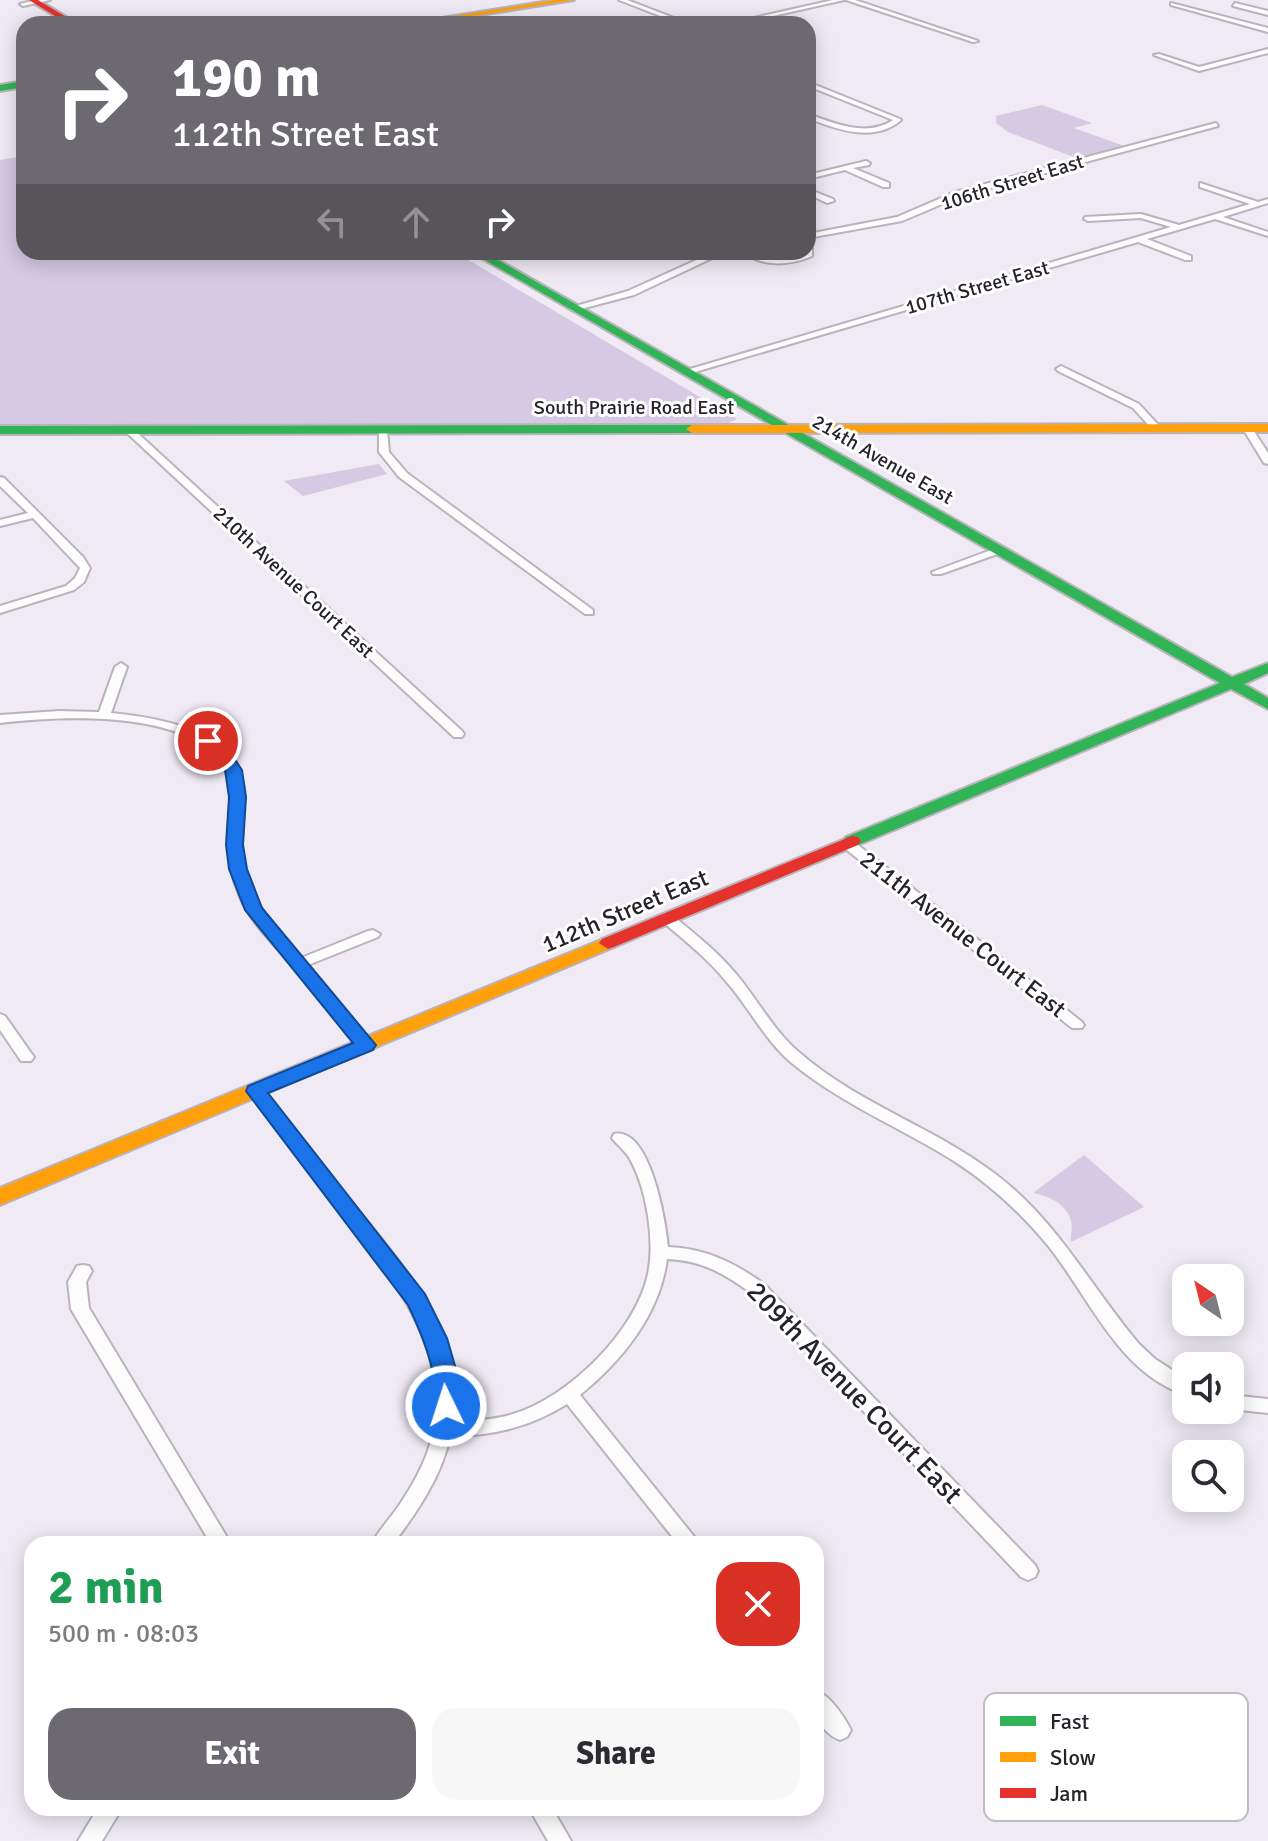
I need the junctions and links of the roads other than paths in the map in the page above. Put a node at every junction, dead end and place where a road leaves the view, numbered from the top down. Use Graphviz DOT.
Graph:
graph roads {
  1 [pos="570,0"];
  2 [pos="589,0"];
  3 [pos="622,0"];
  4 [pos="841,0"];
  5 [pos="849,0"];
  6 [pos="35,1"];
  7 [pos="1173,4"];
  8 [pos="1235,5"];
  9 [pos="1268,13"];
  10 [pos="60,16"];
  11 [pos="462,16"];
  12 [pos="480,16"];
  13 [pos="665,16"];
  14 [pos="767,16"];
  15 [pos="1268,30"];
  16 [pos="975,41"];
  17 [pos="1268,51"];
  18 [pos="1157,55"];
  19 [pos="1247,57"];
  20 [pos="1268,64"];
  21 [pos="816,87"];
  22 [pos="816,119"];
  23 [pos="1216,125"];
  24 [pos="866,163"];
  25 [pos="845,168"];
  26 [pos="816,175"];
  27 [pos="886,185"];
  28 [pos="1203,185"];
  29 [pos="816,195"];
  30 [pos="830,201"];
  31 [pos="1268,201"];
  32 [pos="1257,204"];
  33 [pos="1216,217"];
  34 [pos="1088,219"];
  35 [pos="1180,227"];
  36 [pos="1265,234"];
  37 [pos="816,235"];
  38 [pos="1139,239"];
  39 [pos="1188,258"];
  40 [pos="489,260"];
  41 [pos="703,260"];
  42 [pos="764,260"];
  43 [pos="789,260"];
  44 [pos="573,308"];
  45 [pos="1061,369"];
  46 [pos="685,372"];
  47 [pos="753,411"];
  48 [pos="1247,427"];
  49 [pos="1156,428"];
  50 [pos="1268,428"];
  51 [pos="736,429"];
  52 [pos="786,429"];
  53 [pos="826,429"];
  54 [pos="129,430"];
  55 [pos="382,430"];
  56 [pos="2,432"];
  57 [pos="815,445"];
  58 [pos="1268,461"];
  59 [pos="0,480"];
  60 [pos="34,515"];
  61 [pos="0,523"];
  62 [pos="999,550"];
  63 [pos="937,572"];
  64 [pos="0,610"];
  65 [pos="589,612"];
  66 [pos="121,667"];
  67 [pos="1268,668"];
  68 [pos="1233,683"];
  69 [pos="1268,704"];
  70 [pos="103,717"];
  71 [pos="0,719"];
  72 [pos="458,734"];
  73 [pos="848,844"];
  74 [pos="668,919"];
  75 [pos="373,934"];
  76 [pos="298,964"];
  77 [pos="0,1019"];
  78 [pos="1077,1025"];
  79 [pos="366,1045"];
  80 [pos="26,1057"];
  81 [pos="256,1091"];
  82 [pos="620,1138"];
  83 [pos="0,1197"];
  84 [pos="660,1253"];
  85 [pos="83,1271"];
  86 [pos="1172,1380"];
  87 [pos="570,1395"];
  88 [pos="1244,1403"];
  89 [pos="1268,1406"];
  90 [pos="444,1428"];
  91 [pos="216,1536"];
  92 [pos="388,1536"];
  93 [pos="684,1536"];
  94 [pos="1028,1571"];
  95 [pos="824,1710"];
  96 [pos="840,1730"];
  97 [pos="106,1816"];
  98 [pos="545,1816"];
  99 [pos="89,1841"];
  100 [pos="560,1841"];
  1 -- 11 [label="street"];
  2 -- 12 [label="street"];
  3 -- 13 [label="street"];
  4 -- 14 [label="street"];
  5 -- 16 [label="street"];
  6 -- 10 [label="street"];
  7 -- 15 [label="street"];
  8 -- 9 [label="street"];
  17 -- 19 [label="street"];
  18 -- 19 [label="street"];
  19 -- 20 [label="street"];
  21 -- 22 [label="street"];
  23 -- 37 [label="street, 106th Street East"];
  24 -- 25 [label="street"];
  25 -- 26 [label="street"];
  25 -- 27 [label="street"];
  28 -- 32 [label="street"];
  29 -- 30 [label="street"];
  31 -- 32 [label="street, 107th Street East"];
  32 -- 33 [label="street, 107th Street East"];
  33 -- 35 [label="street, 107th Street East"];
  33 -- 36 [label="street"];
  34 -- 35 [label="street"];
  35 -- 38 [label="street, 107th Street East"];
  38 -- 39 [label="street"];
  38 -- 46 [label="street, 107th Street East"];
  40 -- 44 [label="street, 214th Avenue East"];
  41 -- 44 [label="street"];
  42 -- 43 [label="street"];
  44 -- 46 [label="street, 214th Avenue East"];
  45 -- 49 [label="street"];
  46 -- 47 [label="street, 214th Avenue East"];
  47 -- 51 [label="street"];
  47 -- 52 [label="street, 214th Avenue East"];
  48 -- 49 [label="street, South Prairie Road East"];
  48 -- 50 [label="street, South Prairie Road East"];
  48 -- 58 [label="street"];
  49 -- 53 [label="street, South Prairie Road East"];
  51 -- 52 [label="street, South Prairie Road East"];
  51 -- 55 [label="street, South Prairie Road East"];
  52 -- 53 [label="street, South Prairie Road East"];
  52 -- 57 [label="street, 214th Avenue East"];
  53 -- 57 [label="street"];
  54 -- 55 [label="street, South Prairie Road East"];
  54 -- 56 [label="street, South Prairie Road East"];
  54 -- 72 [label="street, 210th Avenue Court East"];
  55 -- 65 [label="street"];
  57 -- 62 [label="street, 214th Avenue East"];
  59 -- 60 [label="street"];
  60 -- 61 [label="street"];
  60 -- 64 [label="street"];
  62 -- 63 [label="street"];
  62 -- 68 [label="street, 214th Avenue East"];
  66 -- 70 [label="street"];
  67 -- 68 [label="street, 112th Street East"];
  68 -- 69 [label="street, 214th Avenue East"];
  68 -- 73 [label="street, 112th Street East"];
  70 -- 71 [label="street"];
  70 -- 76 [label="street"];
  73 -- 74 [label="street, 112th Street East"];
  73 -- 78 [label="street, 211th Avenue Court East"];
  74 -- 79 [label="street, 112th Street East"];
  74 -- 86 [label="street"];
  75 -- 76 [label="street"];
  76 -- 79 [label="street"];
  77 -- 80 [label="street"];
  79 -- 81 [label="street, 112th Street East"];
  81 -- 83 [label="street, 112th Street East"];
  81 -- 90 [label="street"];
  82 -- 84 [label="street"];
  84 -- 87 [label="street"];
  84 -- 94 [label="street, 209th Avenue Court East"];
  85 -- 91 [label="street"];
  87 -- 90 [label="street"];
  87 -- 93 [label="street"];
  88 -- 89 [label="street"];
  90 -- 92 [label="street"];
  95 -- 96 [label="street"];
  97 -- 99 [label="street"];
  98 -- 100 [label="street"];
}
